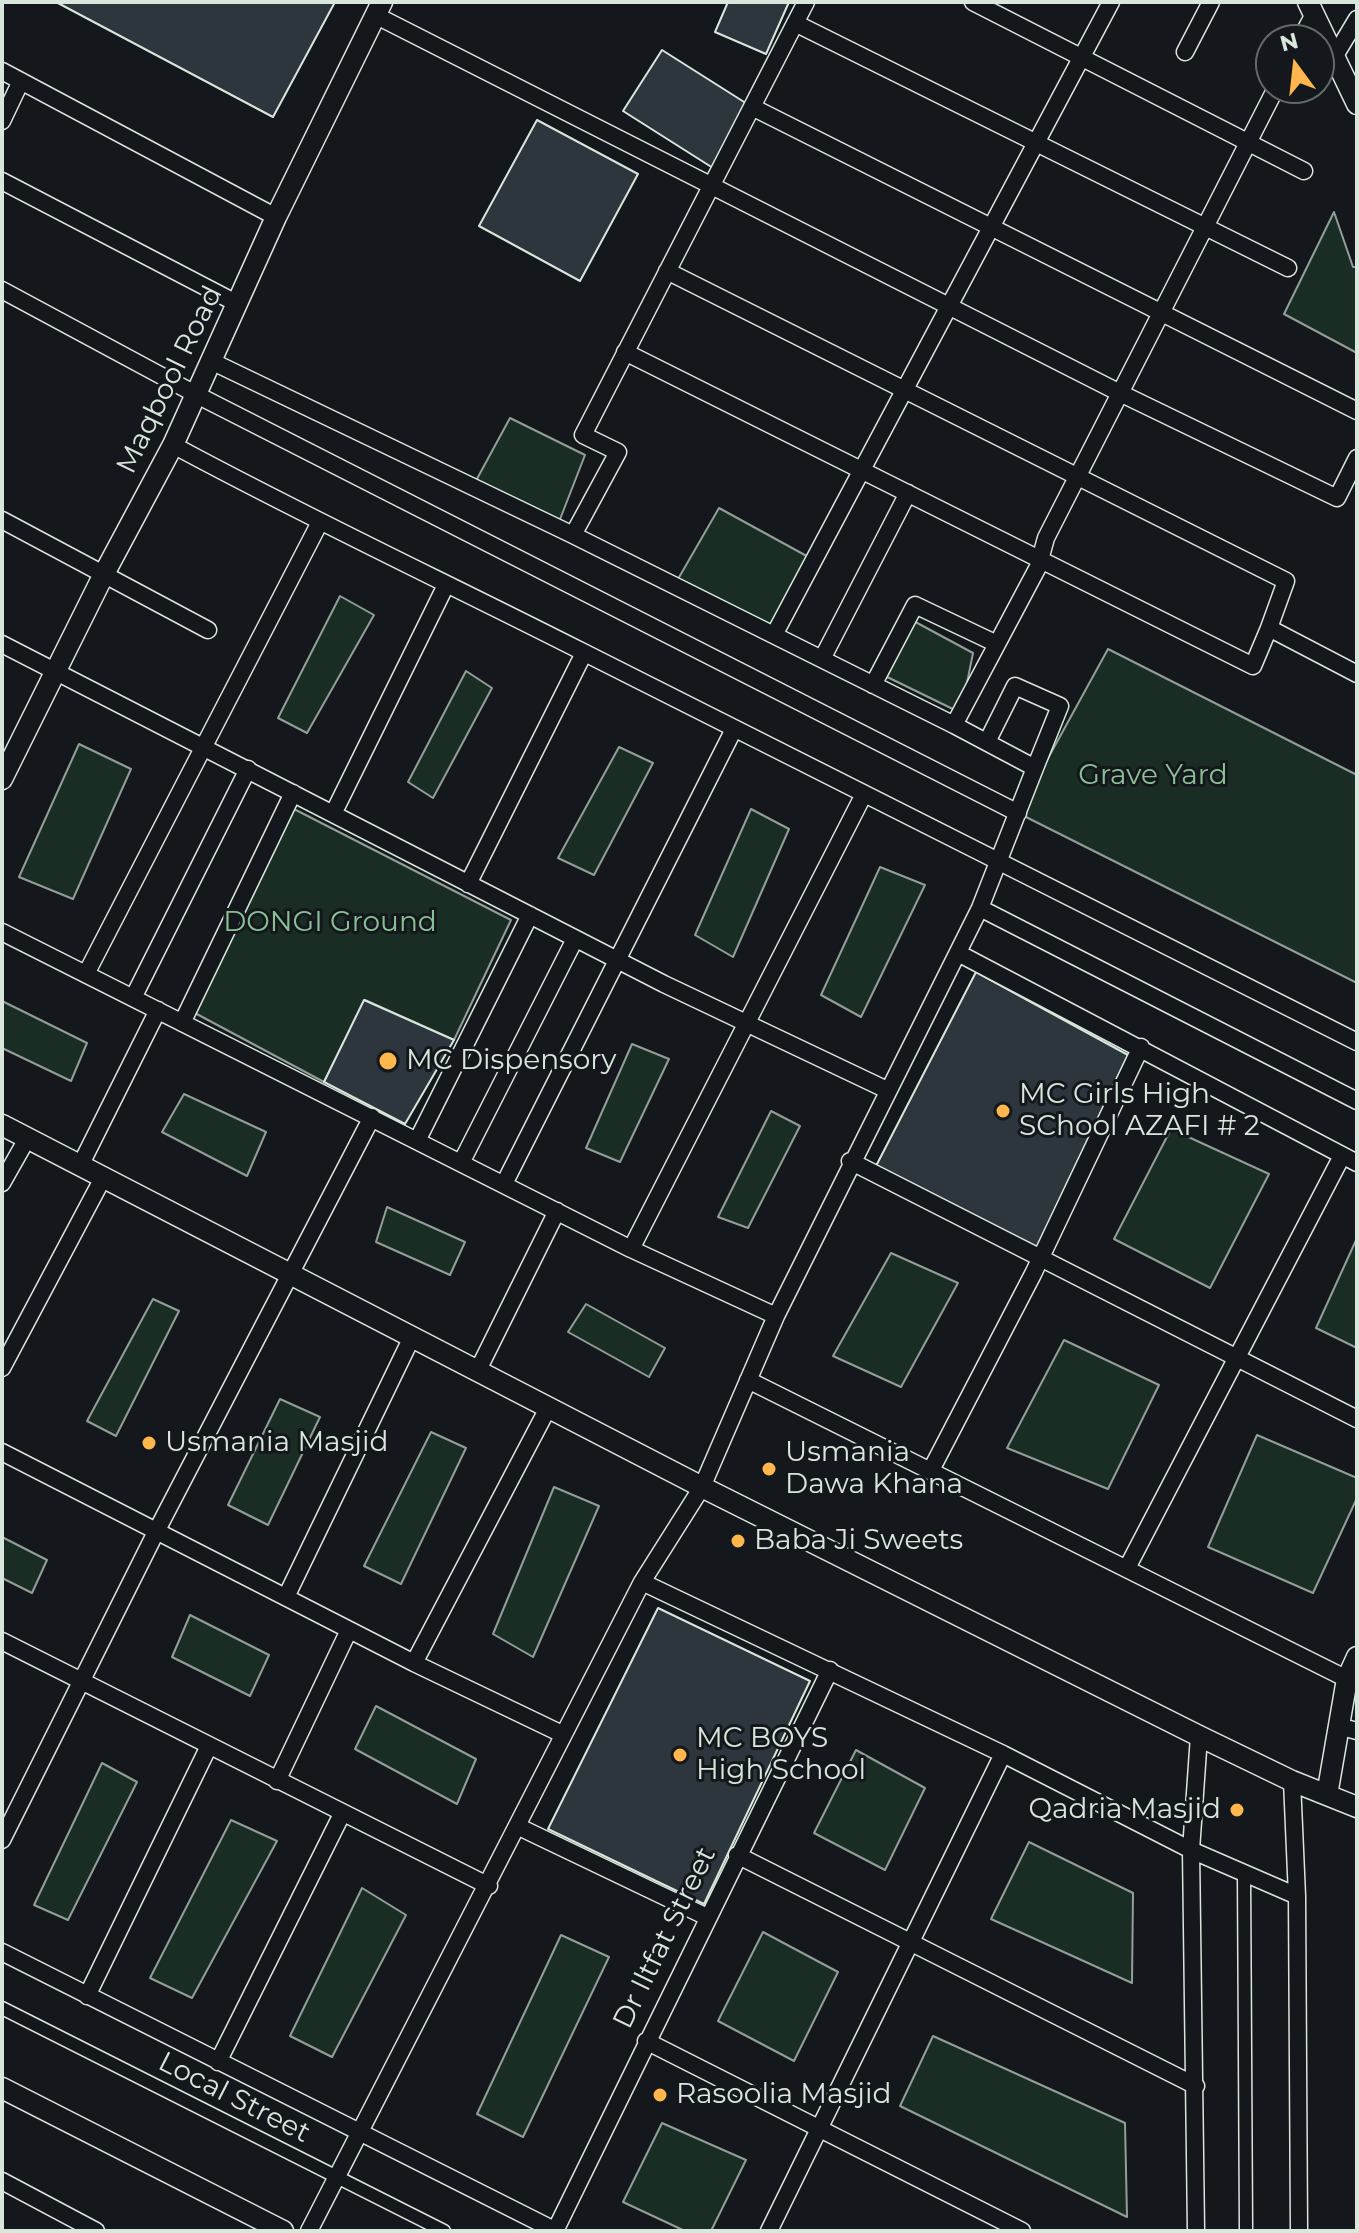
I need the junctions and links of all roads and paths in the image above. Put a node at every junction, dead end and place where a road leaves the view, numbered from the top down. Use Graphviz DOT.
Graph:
graph roads {
  1 [pos="806,2"];
  2 [pos="973,2"];
  3 [pos="1111,2"];
  4 [pos="1211,2"];
  5 [pos="378,8"];
  6 [pos="1357,19"];
  7 [pos="795,23"];
  8 [pos="1185,52"];
  9 [pos="1335,56"];
  10 [pos="1081,59"];
  11 [pos="1335,63"];
  12 [pos="2,71"];
  13 [pos="21,81"];
  14 [pos="1268,104"];
  15 [pos="1357,104"];
  16 [pos="752,107"];
  17 [pos="2,121"];
  18 [pos="1036,143"];
  19 [pos="1248,143"];
  20 [pos="1304,171"];
  21 [pos="2,181"];
  22 [pos="711,186"];
  23 [pos="276,217"];
  24 [pos="991,227"];
  25 [pos="1205,227"];
  26 [pos="1288,268"];
  27 [pos="667,271"];
  28 [pos="2,290"];
  29 [pos="238,304"];
  30 [pos="949,307"];
  31 [pos="1161,313"];
  32 [pos="625,352"];
  33 [pos="213,362"];
  34 [pos="904,390"];
  35 [pos="1120,393"];
  36 [pos="197,395"];
  37 [pos="1357,411"];
  38 [pos="173,445"];
  39 [pos="1357,458"];
  40 [pos="862,470"];
  41 [pos="1077,476"];
  42 [pos="908,493"];
  43 [pos="2,520"];
  44 [pos="319,524"];
  45 [pos="573,535"];
  46 [pos="1040,559"];
  47 [pos="105,572"];
  48 [pos="446,585"];
  49 [pos="1269,628"];
  50 [pos="208,630"];
  51 [pos="774,635"];
  52 [pos="2,644"];
  53 [pos="997,644"];
  54 [pos="584,653"];
  55 [pos="822,659"];
  56 [pos="55,671"];
  57 [pos="1357,674"];
  58 [pos="873,685"];
  59 [pos="954,725"];
  60 [pos="733,731"];
  61 [pos="987,742"];
  62 [pos="202,747"];
  63 [pos="1035,768"];
  64 [pos="248,769"];
  65 [pos="2,779"];
  66 [pos="293,793"];
  67 [pos="863,796"];
  68 [pos="334,812"];
  69 [pos="1018,813"];
  70 [pos="998,861"];
  71 [pos="468,884"];
  72 [pos="980,908"];
  73 [pos="530,915"];
  74 [pos="2,932"];
  75 [pos="575,939"];
  76 [pos="958,953"];
  77 [pos="617,960"];
  78 [pos="86,974"];
  79 [pos="133,998"];
  80 [pos="158,1010"];
  81 [pos="182,1023"];
  82 [pos="747,1023"];
  83 [pos="1357,1042"];
  84 [pos="1141,1047"];
  85 [pos="887,1090"];
  86 [pos="1357,1101"];
  87 [pos="372,1117"];
  88 [pos="2,1125"];
  89 [pos="28,1137"];
  90 [pos="417,1141"];
  91 [pos="1350,1159"];
  92 [pos="850,1161"];
  93 [pos="461,1163"];
  94 [pos="81,1164"];
  95 [pos="104,1176"];
  96 [pos="2,1183"];
  97 [pos="504,1184"];
  98 [pos="557,1211"];
  99 [pos="631,1249"];
  100 [pos="1040,1258"];
  101 [pos="291,1275"];
  102 [pos="776,1316"];
  103 [pos="411,1339"];
  104 [pos="1237,1358"];
  105 [pos="2,1368"];
  106 [pos="478,1370"];
  107 [pos="748,1380"];
  108 [pos="548,1408"];
  109 [pos="1357,1419"];
  110 [pos="2,1452"];
  111 [pos="931,1470"];
  112 [pos="702,1487"];
  113 [pos="156,1532"];
  114 [pos="1127,1568"];
  115 [pos="642,1582"];
  116 [pos="286,1597"];
  117 [pos="349,1630"];
  118 [pos="2,1641"];
  119 [pos="1357,1657"];
  120 [pos="414,1663"];
  121 [pos="830,1670"];
  122 [pos="1347,1679"];
  123 [pos="81,1681"];
  124 [pos="1348,1729"];
  125 [pos="562,1734"];
  126 [pos="1199,1736"];
  127 [pos="209,1746"];
  128 [pos="1003,1754"];
  129 [pos="277,1781"];
  130 [pos="1292,1781"];
  131 [pos="1327,1795"];
  132 [pos="1357,1807"];
  133 [pos="342,1814"];
  134 [pos="517,1826"];
  135 [pos="2,1840"];
  136 [pos="1191,1850"];
  137 [pos="737,1855"];
  138 [pos="1244,1873"];
  139 [pos="489,1886"];
  140 [pos="1297,1896"];
  141 [pos="707,1917"];
  142 [pos="910,1944"];
  143 [pos="2,1952"];
  144 [pos="87,1996"];
  145 [pos="2,2008"];
  146 [pos="646,2041"];
  147 [pos="218,2062"];
  148 [pos="1196,2086"];
  149 [pos="2,2088"];
  150 [pos="818,2128"];
  151 [pos="361,2134"];
  152 [pos="338,2178"];
  153 [pos="2,2181"];
  154 [pos="96,2231"];
  155 [pos="283,2231"];
  156 [pos="309,2231"];
  157 [pos="444,2231"];
  158 [pos="554,2231"];
  159 [pos="769,2231"];
  160 [pos="1022,2231"];
  161 [pos="1196,2231"];
  162 [pos="1246,2231"];
  163 [pos="1299,2231"];
  1 -- 7 [label="street"];
  2 -- 10 [label="street"];
  3 -- 10 [label="street"];
  4 -- 8 [label="street"];
  5 -- 22 [label="street"];
  5 -- 23 [label="street, Maqbool Road"];
  6 -- 9 [label="street"];
  7 -- 16 [label="street"];
  7 -- 18 [label="street"];
  10 -- 18 [label="street"];
  10 -- 19 [label="street"];
  11 -- 15 [label="street"];
  12 -- 13 [label="street"];
  13 -- 17 [label="street"];
  13 -- 23 [label="street"];
  14 -- 19 [label="street"];
  16 -- 22 [label="street"];
  16 -- 24 [label="street"];
  18 -- 24 [label="street"];
  18 -- 25 [label="street"];
  19 -- 20 [label="street"];
  19 -- 25 [label="street"];
  21 -- 29 [label="street"];
  22 -- 27 [label="street"];
  22 -- 30 [label="street"];
  23 -- 29 [label="street, Maqbool Road"];
  24 -- 30 [label="street"];
  24 -- 31 [label="street"];
  25 -- 26 [label="street"];
  25 -- 31 [label="street"];
  27 -- 32 [label="street"];
  27 -- 34 [label="street"];
  28 -- 36 [label="street"];
  29 -- 33 [label="street, Maqbool Road"];
  30 -- 34 [label="street"];
  30 -- 35 [label="street"];
  31 -- 35 [label="street"];
  31 -- 37 [label="street"];
  32 -- 40 [label="street"];
  32 -- 45 [label="street"];
  33 -- 36 [label="street, Maqbool Road"];
  33 -- 45 [label="street"];
  34 -- 40 [label="street"];
  34 -- 41 [label="street"];
  35 -- 39 [label="street"];
  35 -- 41 [label="street"];
  36 -- 38 [label="street, Maqbool Road"];
  36 -- 69 [label="street"];
  38 -- 44 [label="street"];
  38 -- 47 [label="street, Maqbool Road"];
  40 -- 42 [label="street"];
  40 -- 51 [label="street"];
  41 -- 46 [label="street"];
  41 -- 49 [label="street"];
  42 -- 46 [label="street"];
  42 -- 55 [label="street"];
  43 -- 47 [label="street"];
  44 -- 48 [label="street"];
  44 -- 62 [label="street"];
  45 -- 51 [label="street"];
  46 -- 49 [label="street"];
  46 -- 53 [label="street"];
  47 -- 50 [label="street"];
  47 -- 56 [label="street, Maqbool Road"];
  48 -- 54 [label="street"];
  48 -- 68 [label="street"];
  49 -- 57 [label="street"];
  51 -- 55 [label="street"];
  52 -- 56 [label="street"];
  53 -- 58 [label="street"];
  53 -- 59 [label="street"];
  54 -- 60 [label="street"];
  54 -- 71 [label="street"];
  55 -- 58 [label="street"];
  56 -- 62 [label="street"];
  56 -- 65 [label="street, Maqbool Road"];
  58 -- 59 [label="street"];
  59 -- 61 [label="street"];
  60 -- 67 [label="street"];
  60 -- 77 [label="street"];
  61 -- 63 [label="street"];
  61 -- 63 [label="street"];
  62 -- 64 [label="street"];
  62 -- 78 [label="street"];
  63 -- 69 [label="street"];
  64 -- 66 [label="street"];
  64 -- 79 [label="street"];
  66 -- 68 [label="street"];
  66 -- 81 [label="street"];
  67 -- 70 [label="street"];
  67 -- 82 [label="street"];
  68 -- 71 [label="street"];
  69 -- 70 [label="street"];
  70 -- 72 [label="street"];
  70 -- 83 [label="street"];
  71 -- 73 [label="street"];
  72 -- 76 [label="street"];
  72 -- 86 [label="street"];
  73 -- 75 [label="street"];
  73 -- 90 [label="street"];
  74 -- 78 [label="street"];
  75 -- 77 [label="street"];
  75 -- 93 [label="street"];
  76 -- 84 [label="street"];
  76 -- 85 [label="street"];
  77 -- 82 [label="street"];
  77 -- 97 [label="street"];
  78 -- 79 [label="street"];
  79 -- 80 [label="street"];
  80 -- 81 [label="street"];
  80 -- 94 [label="street"];
  81 -- 87 [label="street"];
  82 -- 85 [label="street"];
  82 -- 99 [label="street"];
  84 -- 91 [label="street"];
  84 -- 100 [label="street"];
  85 -- 92 [label="street"];
  87 -- 90 [label="street"];
  87 -- 101 [label="street"];
  88 -- 89 [label="street"];
  89 -- 94 [label="street"];
  89 -- 96 [label="street"];
  90 -- 93 [label="street"];
  91 -- 104 [label="street"];
  92 -- 100 [label="street"];
  92 -- 102 [label="street"];
  93 -- 97 [label="street"];
  94 -- 95 [label="street"];
  95 -- 101 [label="street"];
  95 -- 105 [label="street"];
  97 -- 98 [label="street"];
  98 -- 99 [label="street"];
  98 -- 106 [label="street"];
  99 -- 102 [label="street"];
  100 -- 104 [label="street"];
  100 -- 111 [label="street"];
  101 -- 103 [label="street"];
  101 -- 113 [label="street"];
  102 -- 107 [label="street"];
  103 -- 106 [label="street"];
  103 -- 116 [label="street"];
  104 -- 109 [label="street"];
  104 -- 114 [label="street"];
  106 -- 108 [label="street"];
  107 -- 111 [label="street"];
  107 -- 112 [label="street"];
  108 -- 112 [label="street"];
  108 -- 120 [label="street"];
  110 -- 113 [label="street"];
  111 -- 114 [label="street"];
  112 -- 115 [label="street"];
  112 -- 126 [label="street"];
  113 -- 116 [label="street"];
  113 -- 123 [label="street"];
  114 -- 122 [label="street"];
  115 -- 121 [label="street"];
  115 -- 125 [label="street"];
  116 -- 117 [label="street"];
  117 -- 120 [label="street"];
  117 -- 129 [label="street"];
  118 -- 123 [label="street"];
  119 -- 122 [label="street"];
  120 -- 125 [label="street"];
  121 -- 128 [label="street"];
  121 -- 137 [label="street, Dr Iltfat Street"];
  122 -- 124 [label="street"];
  123 -- 127 [label="street"];
  123 -- 135 [label="street"];
  124 -- 131 [label="street"];
  125 -- 134 [label="street"];
  126 -- 130 [label="street"];
  126 -- 136 [label="street"];
  127 -- 129 [label="street"];
  127 -- 144 [label="street"];
  128 -- 136 [label="street"];
  128 -- 142 [label="street"];
  129 -- 133 [label="street"];
  130 -- 131 [label="street"];
  130 -- 140 [label="street"];
  131 -- 132 [label="street"];
  133 -- 139 [label="street"];
  133 -- 147 [label="street"];
  134 -- 139 [label="street"];
  134 -- 141 [label="street"];
  136 -- 138 [label="street"];
  136 -- 148 [label="street"];
  137 -- 141 [label="street, Dr Iltfat Street"];
  137 -- 142 [label="street"];
  138 -- 140 [label="street"];
  138 -- 162 [label="street"];
  139 -- 151 [label="street"];
  140 -- 163 [label="street"];
  141 -- 146 [label="street, Dr Iltfat Street"];
  142 -- 148 [label="street"];
  142 -- 150 [label="street"];
  143 -- 144 [label="street"];
  144 -- 147 [label="street"];
  145 -- 152 [label="street, Local Street"];
  146 -- 150 [label="street"];
  146 -- 158 [label="street, Dr Iltfat Street"];
  147 -- 151 [label="street"];
  148 -- 161 [label="street"];
  149 -- 155 [label="street"];
  150 -- 159 [label="street"];
  150 -- 160 [label="street"];
  151 -- 152 [label="street"];
  151 -- 158 [label="street"];
  152 -- 156 [label="street"];
  152 -- 157 [label="street, Local Street"];
  153 -- 154 [label="street"];
}
